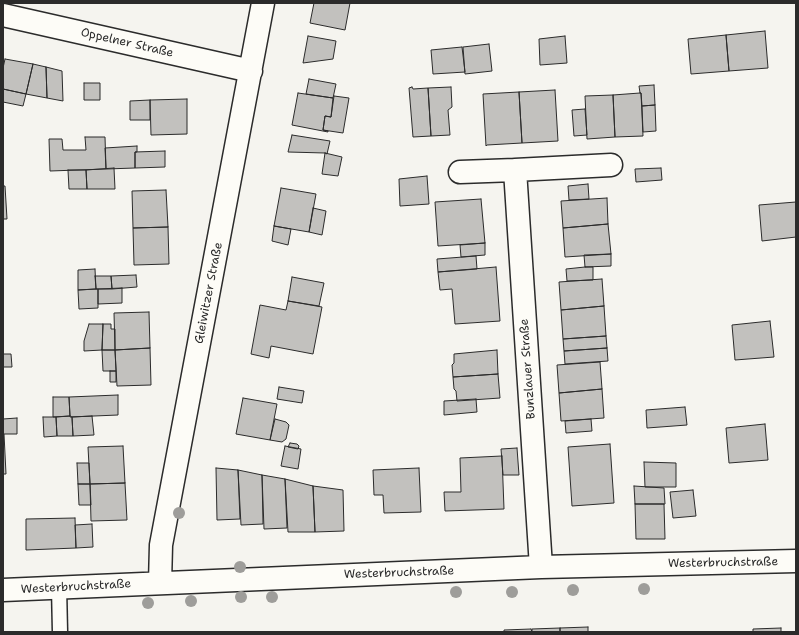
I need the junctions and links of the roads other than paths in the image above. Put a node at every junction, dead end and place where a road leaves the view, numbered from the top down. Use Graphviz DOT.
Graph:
graph roads {
  1 [pos="263,3"];
  2 [pos="3,15"];
  3 [pos="250,71"];
  4 [pos="611,165"];
  5 [pos="515,170"];
  6 [pos="460,172"];
  7 [pos="796,561"];
  8 [pos="541,567"];
  9 [pos="160,583"];
  10 [pos="59,587"];
  11 [pos="3,590"];
  12 [pos="60,632"];
  1 -- 3 [label="street, Gleiwitzer Straße"];
  2 -- 3 [label="street, Oppelner Straße"];
  3 -- 9 [label="street, Gleiwitzer Straße"];
  4 -- 5 [label="street"];
  5 -- 6 [label="street"];
  5 -- 8 [label="street, Bunzlauer Straße"];
  7 -- 8 [label="street, Westerbruchstraße"];
  8 -- 9 [label="street, Westerbruchstraße"];
  9 -- 10 [label="street, Westerbruchstraße"];
  10 -- 11 [label="street, Westerbruchstraße"];
  10 -- 12 [label="lane"];
}
